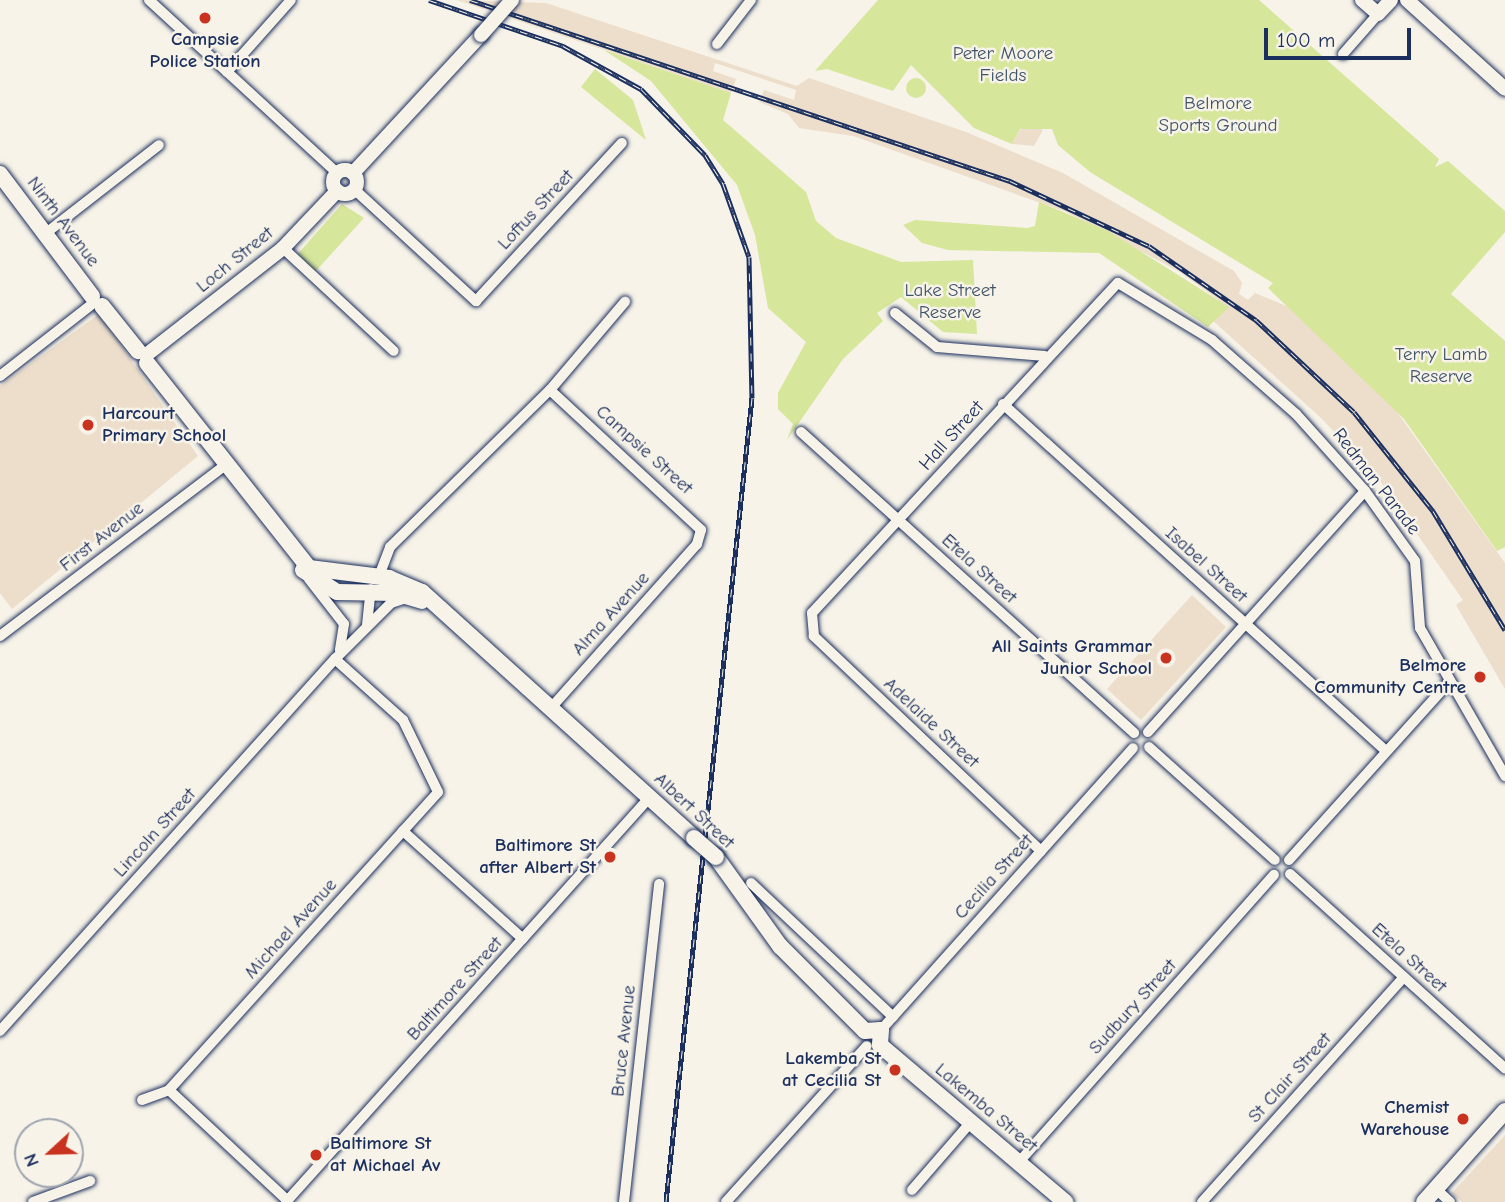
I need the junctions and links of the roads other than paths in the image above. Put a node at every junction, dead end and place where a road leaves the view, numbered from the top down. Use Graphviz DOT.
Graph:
graph roads {
  1 [pos="149,0"];
  2 [pos="291,0"];
  3 [pos="512,0"];
  4 [pos="751,0"];
  5 [pos="1362,0"];
  6 [pos="1391,0"];
  7 [pos="1407,0"];
  8 [pos="1378,14"];
  9 [pos="717,44"];
  10 [pos="1343,54"];
  11 [pos="227,72"];
  12 [pos="1505,89"];
  13 [pos="622,143"];
  14 [pos="159,145"];
  15 [pos="337,173"];
  16 [pos="352,173"];
  17 [pos="0,174"];
  18 [pos="354,189"];
  19 [pos="337,191"];
  20 [pos="46,233"];
  21 [pos="283,248"];
  22 [pos="1118,283"];
  23 [pos="95,302"];
  24 [pos="625,302"];
  25 [pos="895,313"];
  26 [pos="394,351"];
  27 [pos="145,355"];
  28 [pos="1045,356"];
  29 [pos="0,376"];
  30 [pos="550,390"];
  31 [pos="1003,404"];
  32 [pos="801,432"];
  33 [pos="225,465"];
  34 [pos="1365,491"];
  35 [pos="899,520"];
  36 [pos="287,544"];
  37 [pos="697,544"];
  38 [pos="306,575"];
  39 [pos="334,575"];
  40 [pos="379,576"];
  41 [pos="373,593"];
  42 [pos="419,599"];
  43 [pos="812,613"];
  44 [pos="1246,625"];
  45 [pos="365,630"];
  46 [pos="0,636"];
  47 [pos="474,639"];
  48 [pos="335,659"];
  49 [pos="1450,681"];
  50 [pos="551,708"];
  51 [pos="1148,732"];
  52 [pos="1134,733"];
  53 [pos="1149,747"];
  54 [pos="1133,748"];
  55 [pos="1386,751"];
  56 [pos="1505,776"];
  57 [pos="649,798"];
  58 [pos="403,831"];
  59 [pos="1041,851"];
  60 [pos="1275,860"];
  61 [pos="1289,860"];
  62 [pos="1290,874"];
  63 [pos="1274,875"];
  64 [pos="751,883"];
  65 [pos="659,884"];
  66 [pos="523,939"];
  67 [pos="1404,977"];
  68 [pos="893,1017"];
  69 [pos="0,1031"];
  70 [pos="873,1038"];
  71 [pos="1505,1068"];
  72 [pos="169,1090"];
  73 [pos="142,1100"];
  74 [pos="1505,1111"];
  75 [pos="971,1122"];
  76 [pos="1019,1162"];
  77 [pos="90,1181"];
  78 [pos="912,1189"];
  79 [pos="1436,1189"];
  80 [pos="287,1201"];
  81 [pos="33,1202"];
  82 [pos="624,1202"];
  83 [pos="726,1202"];
  84 [pos="1065,1202"];
  85 [pos="1202,1202"];
  86 [pos="1424,1202"];
  87 [pos="1450,1202"];
  1 -- 11 [label="street"];
  2 -- 11 [label="street"];
  3 -- 16 [label="street, bridge"];
  4 -- 9 [label="street"];
  5 -- 8 [label="street"];
  6 -- 8 [label="street"];
  7 -- 12 [label="street"];
  8 -- 10 [label="street"];
  11 -- 15 [label="street"];
  13 -- 18 [label="street, Loftus Street"];
  14 -- 20 [label="street"];
  15 -- 16 [label="street"];
  15 -- 19 [label="street"];
  16 -- 18 [label="street"];
  17 -- 20 [label="main road, Ninth Avenue"];
  18 -- 19 [label="street"];
  19 -- 21 [label="street, Loch Street"];
  20 -- 23 [label="main road, Ninth Avenue"];
  21 -- 26 [label="street"];
  21 -- 27 [label="street, Loch Street"];
  22 -- 28 [label="street, Hall Street"];
  22 -- 34 [label="street, Redman Parade"];
  23 -- 27 [label="main road, Ninth Avenue"];
  23 -- 29 [label="street"];
  24 -- 30 [label="street"];
  25 -- 28 [label="street"];
  27 -- 33 [label="main road, Ninth Avenue"];
  28 -- 31 [label="street, Hall Street"];
  30 -- 37 [label="street, Campsie Street"];
  30 -- 40 [label="street"];
  31 -- 35 [label="street, Hall Street"];
  31 -- 44 [label="street, Isabel Street"];
  32 -- 35 [label="street, Etela Street"];
  33 -- 36 [label="main road, Ninth Avenue"];
  33 -- 46 [label="street, First Avenue"];
  34 -- 44 [label="street"];
  34 -- 49 [label="street, Redman Parade"];
  35 -- 43 [label="street, Hall Street"];
  35 -- 52 [label="street, Etela Street"];
  36 -- 38 [label="main road, Albert Street"];
  36 -- 39 [label="main road, Albert Street"];
  37 -- 50 [label="street, Alma Avenue"];
  38 -- 41 [label="main road, Albert Street"];
  38 -- 48 [label="street, Lincoln Street"];
  39 -- 40 [label="main road, Albert Street"];
  39 -- 41 [label="street"];
  40 -- 47 [label="main road, Albert Street"];
  41 -- 42 [label="main road, Albert Street"];
  41 -- 45 [label="street"];
  42 -- 45 [label="street, Lincoln Street"];
  42 -- 47 [label="main road, Albert Street"];
  43 -- 59 [label="street, Adelaide Street"];
  44 -- 51 [label="street"];
  44 -- 55 [label="street, Isabel Street"];
  45 -- 48 [label="street, Lincoln Street"];
  47 -- 50 [label="main road, Albert Street"];
  48 -- 58 [label="street, Michael Avenue"];
  48 -- 69 [label="street, Lincoln Street"];
  49 -- 55 [label="street"];
  49 -- 56 [label="street, Redman Parade"];
  50 -- 57 [label="main road, Albert Street"];
  51 -- 52 [label="street"];
  51 -- 53 [label="street"];
  52 -- 54 [label="street"];
  53 -- 54 [label="street"];
  53 -- 60 [label="street"];
  54 -- 59 [label="street, Cecilia Street"];
  55 -- 61 [label="street"];
  57 -- 66 [label="street, Baltimore Street"];
  57 -- 70 [label="main road, Albert Street, bridge"];
  58 -- 66 [label="street"];
  58 -- 72 [label="street, Michael Avenue"];
  59 -- 68 [label="street, Cecilia Street"];
  60 -- 61 [label="street"];
  60 -- 63 [label="street"];
  61 -- 62 [label="street"];
  62 -- 63 [label="street"];
  62 -- 67 [label="street, Etela Street"];
  63 -- 76 [label="street, Sudbury Street"];
  64 -- 68 [label="street"];
  65 -- 82 [label="street, Bruce Avenue"];
  66 -- 80 [label="street, Baltimore Street"];
  67 -- 71 [label="street, Etela Street"];
  67 -- 85 [label="street, St Clair Street"];
  68 -- 70 [label="street, Cecilia Street"];
  70 -- 75 [label="main road, Lakemba Street"];
  70 -- 83 [label="street, Cecilia Street"];
  72 -- 73 [label="street, Michael Avenue"];
  72 -- 80 [label="street"];
  74 -- 79 [label="main road"];
  75 -- 76 [label="main road, Lakemba Street"];
  75 -- 78 [label="street"];
  76 -- 84 [label="main road, Lakemba Street"];
  77 -- 81 [label="street"];
  79 -- 86 [label="main road"];
  79 -- 87 [label="street"];
}
